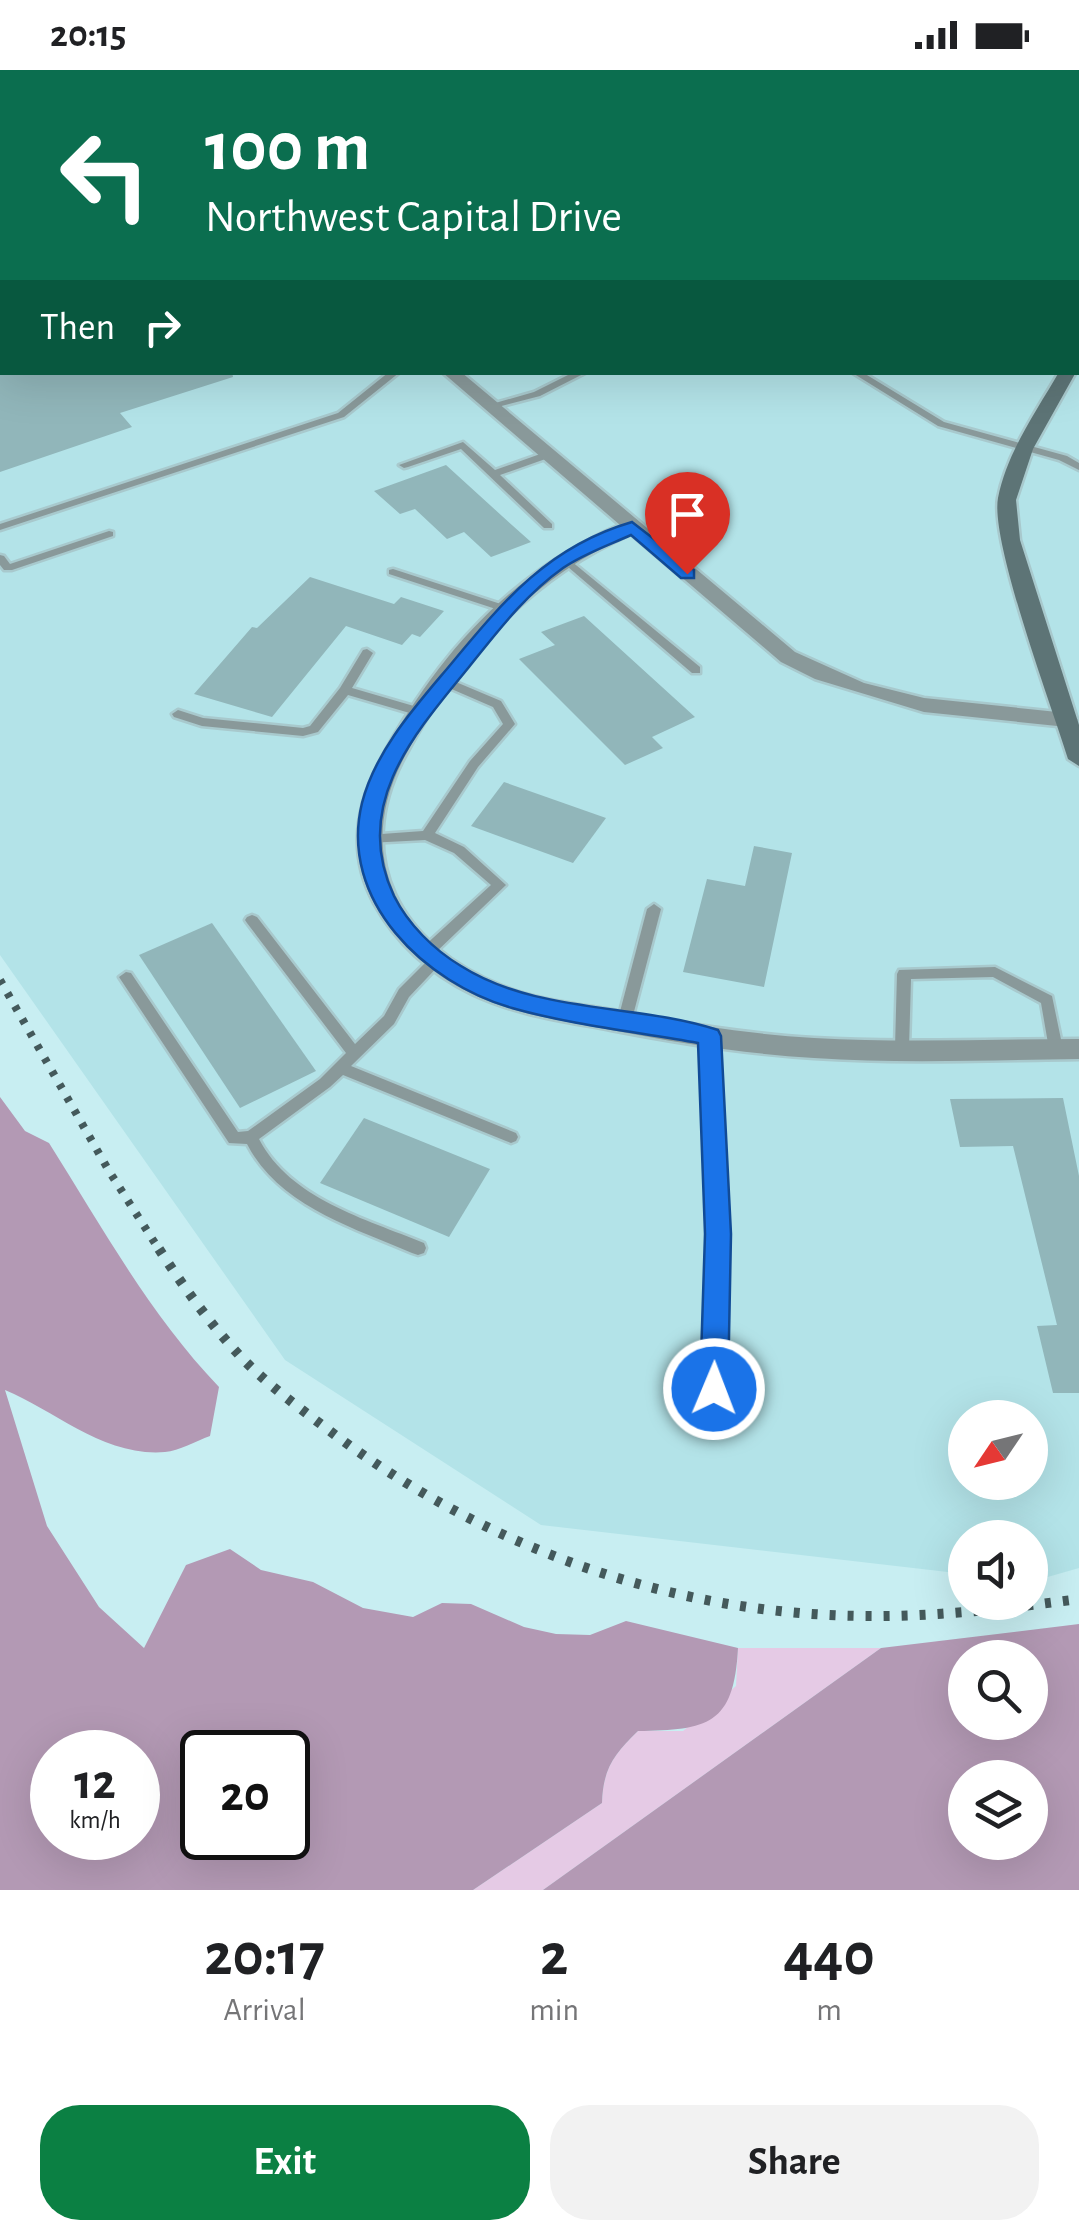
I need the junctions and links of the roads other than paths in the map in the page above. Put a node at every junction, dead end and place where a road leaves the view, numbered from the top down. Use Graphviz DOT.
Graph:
graph roads {
  1 [pos="392,375"];
  2 [pos="454,375"];
  3 [pos="577,375"];
  4 [pos="860,375"];
  5 [pos="1066,375"];
  6 [pos="490,406"];
  7 [pos="1024,450"];
  8 [pos="547,454"];
  9 [pos="404,466"];
  10 [pos="1079,466"];
  11 [pos="493,474"];
  12 [pos="548,526"];
  13 [pos="0,527"];
  14 [pos="632,527"];
  15 [pos="109,534"];
  16 [pos="0,558"];
  17 [pos="566,559"];
  18 [pos="393,572"];
  19 [pos="506,609"];
  20 [pos="367,653"];
  21 [pos="696,670"];
  22 [pos="444,681"];
  23 [pos="344,690"];
  24 [pos="420,712"];
  25 [pos="178,714"];
  26 [pos="1068,720"];
  27 [pos="1079,759"];
  28 [pos="427,835"];
  29 [pos="368,838"];
  30 [pos="654,908"];
  31 [pos="252,920"];
  32 [pos="432,956"];
  33 [pos="126,977"];
  34 [pos="624,1023"];
  35 [pos="710,1036"];
  36 [pos="902,1048"];
  37 [pos="1067,1049"];
  38 [pos="355,1054"];
  39 [pos="341,1068"];
  40 [pos="251,1137"];
  41 [pos="511,1137"];
  42 [pos="418,1248"];
  43 [pos="714,1389"];
  1 -- 13 [label="lane"];
  2 -- 6 [label="street"];
  3 -- 6 [label="lane"];
  4 -- 7 [label="lane"];
  5 -- 7 [label="street"];
  6 -- 8 [label="street"];
  7 -- 10 [label="lane"];
  7 -- 26 [label="street"];
  8 -- 11 [label="lane"];
  8 -- 14 [label="street"];
  9 -- 11 [label="lane"];
  11 -- 12 [label="lane"];
  14 -- 17 [label="street"];
  14 -- 26 [label="street"];
  15 -- 16 [label="lane"];
  17 -- 19 [label="street"];
  17 -- 21 [label="lane"];
  18 -- 19 [label="lane"];
  19 -- 22 [label="street"];
  20 -- 23 [label="lane"];
  22 -- 24 [label="street"];
  22 -- 28 [label="lane"];
  23 -- 24 [label="lane"];
  23 -- 25 [label="lane"];
  24 -- 29 [label="street"];
  26 -- 27 [label="street"];
  28 -- 29 [label="lane"];
  28 -- 32 [label="lane"];
  29 -- 32 [label="street"];
  30 -- 34 [label="lane"];
  31 -- 38 [label="lane"];
  32 -- 34 [label="street"];
  32 -- 38 [label="lane"];
  33 -- 40 [label="lane"];
  34 -- 35 [label="street"];
  35 -- 36 [label="street"];
  35 -- 43 [label="lane"];
  36 -- 37 [label="street"];
  36 -- 37 [label="lane"];
  38 -- 39 [label="lane"];
  39 -- 40 [label="lane"];
  39 -- 41 [label="lane"];
  40 -- 42 [label="lane"];
}
